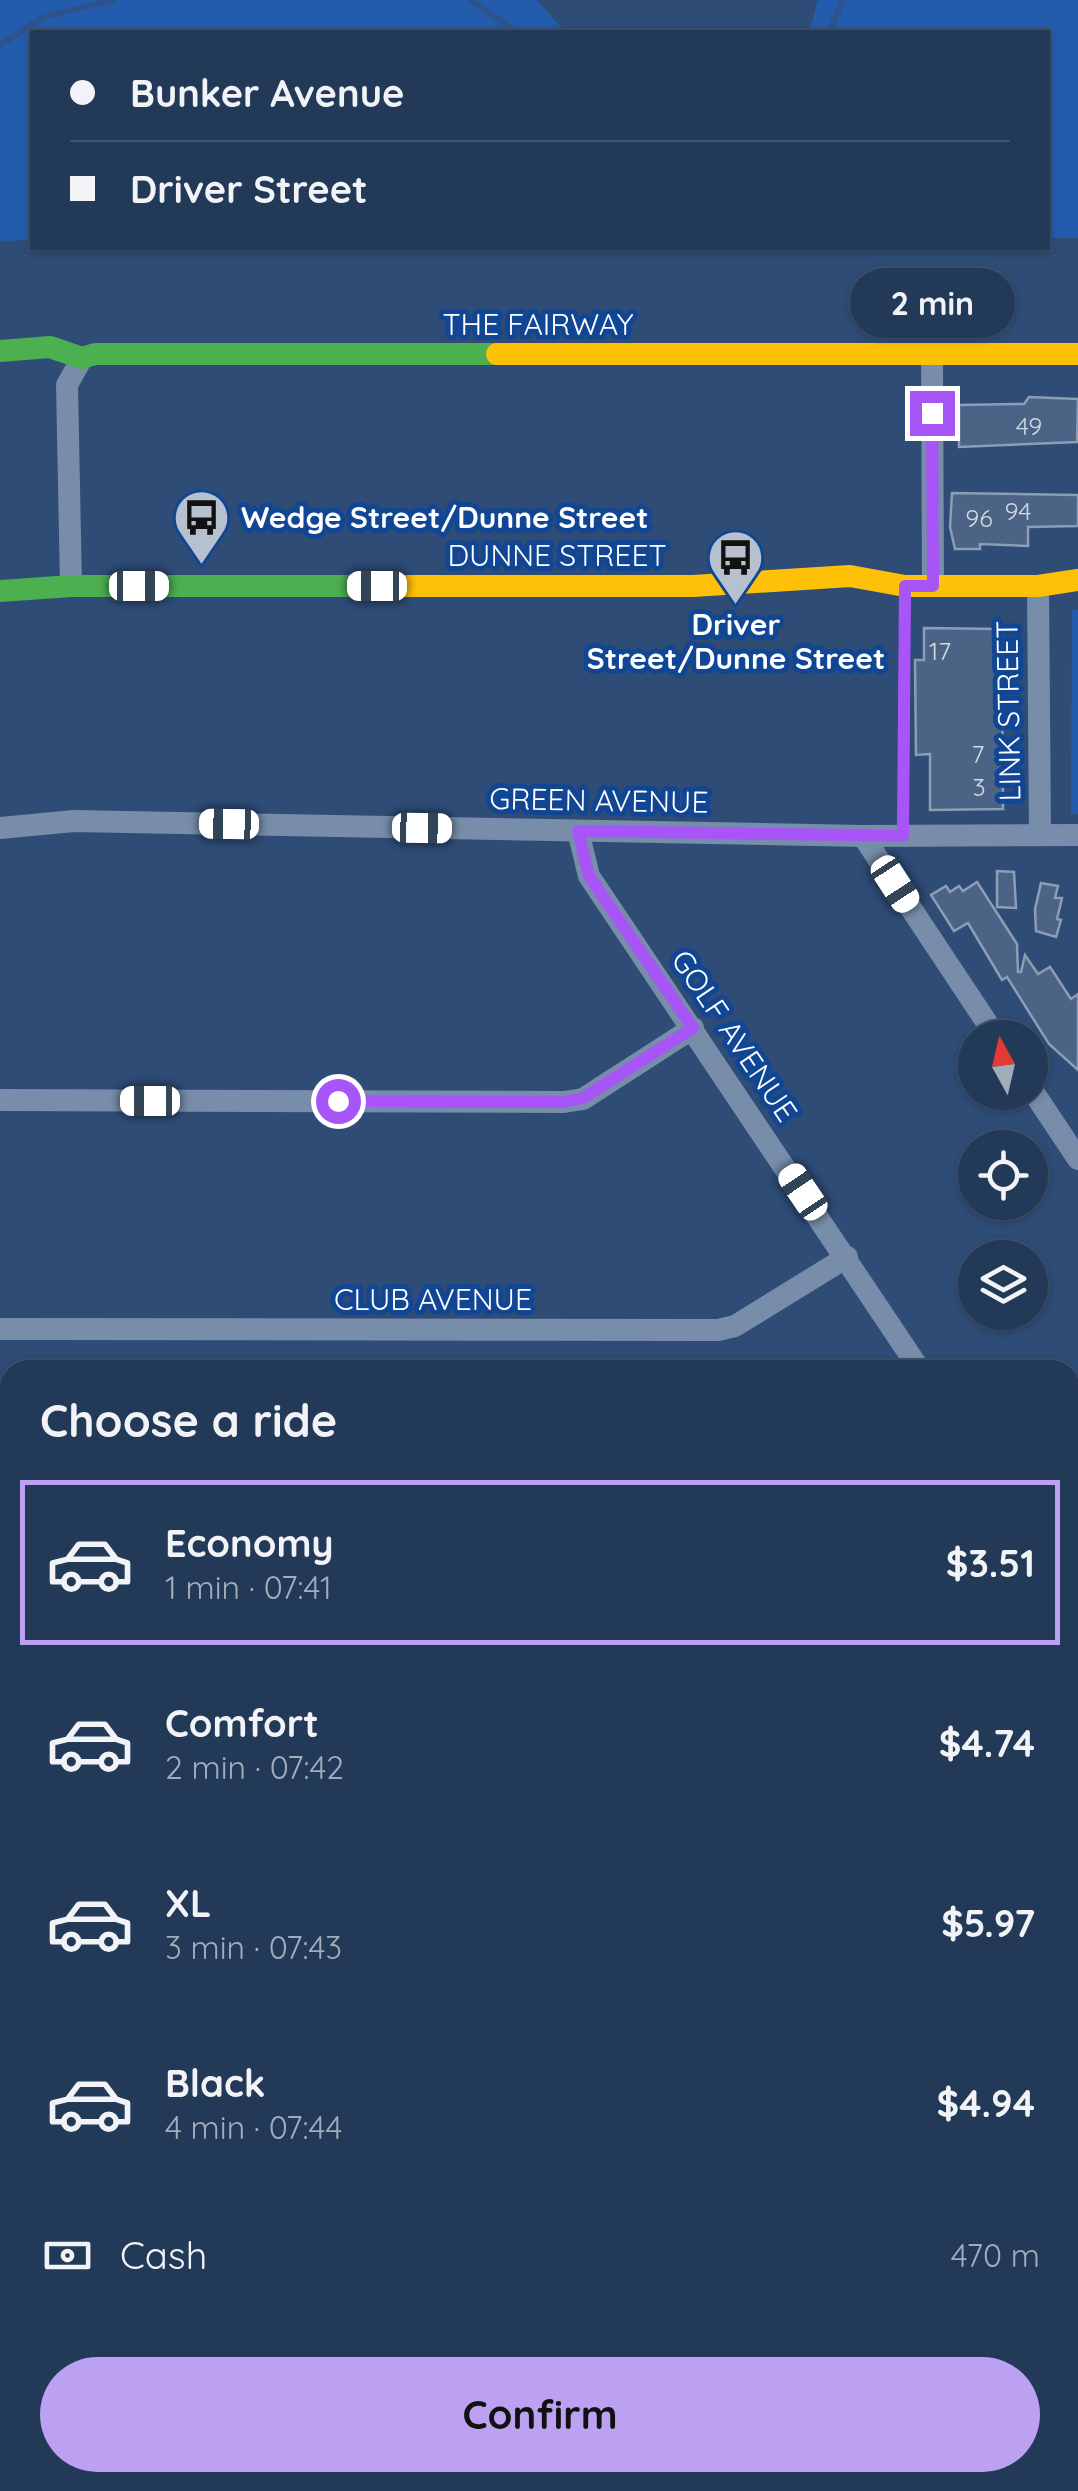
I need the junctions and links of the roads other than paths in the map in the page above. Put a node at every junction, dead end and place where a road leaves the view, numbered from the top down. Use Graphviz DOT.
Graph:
graph roads {
  1 [pos="0,351"];
  2 [pos="1078,354"];
  3 [pos="932,356"];
  4 [pos="82,358"];
  5 [pos="1078,580"];
  6 [pos="70,586"];
  7 [pos="905,586"];
  8 [pos="933,586"];
  9 [pos="1038,586"];
  10 [pos="0,591"];
  11 [pos="1078,594"];
  12 [pos="0,828"];
  13 [pos="578,831"];
  14 [pos="1040,834"];
  15 [pos="1078,835"];
  16 [pos="863,836"];
  17 [pos="903,836"];
  18 [pos="986,1020"];
  19 [pos="693,1028"];
  20 [pos="0,1100"];
  21 [pos="1046,1110"];
  22 [pos="1078,1159"];
  23 [pos="846,1257"];
  24 [pos="0,1329"];
  25 [pos="913,1360"];
  1 -- 4 [label="main road, THE FAIRWAY"];
  2 -- 3 [label="main road, THE FAIRWAY"];
  3 -- 4 [label="main road, THE FAIRWAY"];
  3 -- 8 [label="street"];
  4 -- 6 [label="street"];
  5 -- 9 [label="main road, DUNNE STREET"];
  6 -- 7 [label="main road, DUNNE STREET"];
  6 -- 10 [label="main road, DUNNE STREET"];
  7 -- 8 [label="main road, DUNNE STREET"];
  7 -- 17 [label="lane"];
  8 -- 9 [label="main road, DUNNE STREET"];
  9 -- 11 [label="main road, DUNNE STREET"];
  9 -- 14 [label="street, LINK STREET"];
  12 -- 13 [label="street, GREEN AVENUE"];
  13 -- 16 [label="street, GREEN AVENUE"];
  13 -- 19 [label="street, GOLF AVENUE"];
  14 -- 15 [label="street, GREEN AVENUE"];
  14 -- 17 [label="street, GREEN AVENUE"];
  16 -- 17 [label="street, GREEN AVENUE"];
  16 -- 18 [label="street"];
  19 -- 20 [label="street"];
  19 -- 23 [label="street, GOLF AVENUE"];
  21 -- 22 [label="street"];
  23 -- 24 [label="street, CLUB AVENUE"];
  23 -- 25 [label="street, GOLF AVENUE"];
}
